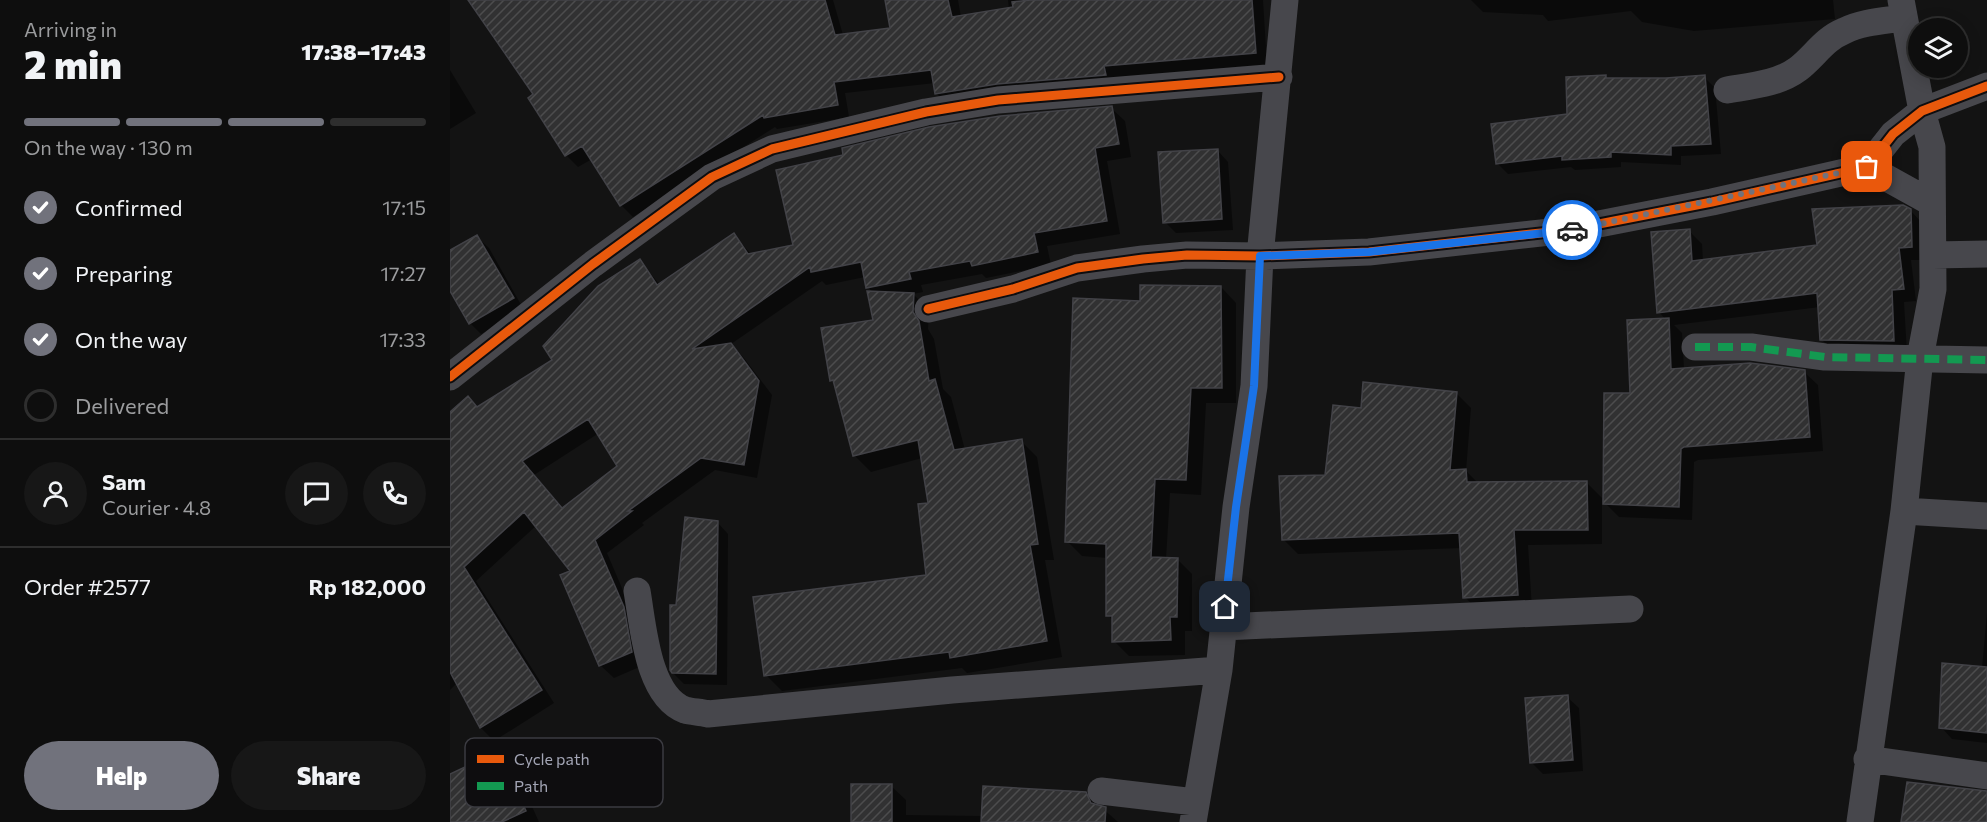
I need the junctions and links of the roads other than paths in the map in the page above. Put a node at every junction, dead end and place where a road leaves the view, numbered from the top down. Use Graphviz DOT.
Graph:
graph roads {
  1 [pos="1285,0"];
  2 [pos="1902,9"];
  3 [pos="1279,77"];
  4 [pos="1987,86"];
  5 [pos="1727,90"];
  6 [pos="1922,111"];
  7 [pos="1867,167"];
  8 [pos="1932,203"];
  9 [pos="1987,254"];
  10 [pos="1933,255"];
  11 [pos="1260,256"];
  12 [pos="928,309"];
  13 [pos="1695,347"];
  14 [pos="1920,358"];
  15 [pos="1987,360"];
  16 [pos="453,365"];
  17 [pos="1904,511"];
  18 [pos="1987,516"];
  19 [pos="637,591"];
  20 [pos="1630,609"];
  21 [pos="1223,627"];
  22 [pos="1219,670"];
  23 [pos="1867,759"];
  24 [pos="1987,776"];
  25 [pos="1101,791"];
  26 [pos="1194,812"];
  27 [pos="1860,822"];
  1 -- 3 [label="street"];
  2 -- 5 [label="street"];
  2 -- 6 [label="street"];
  3 -- 11 [label="street"];
  3 -- 16 [label="street"];
  4 -- 6 [label="street"];
  6 -- 7 [label="street"];
  6 -- 8 [label="street"];
  7 -- 8 [label="street"];
  7 -- 11 [label="street"];
  8 -- 10 [label="street"];
  9 -- 10 [label="street"];
  10 -- 14 [label="street"];
  11 -- 12 [label="street"];
  11 -- 21 [label="street"];
  13 -- 14 [label="street"];
  14 -- 15 [label="street"];
  14 -- 17 [label="street"];
  17 -- 18 [label="street"];
  17 -- 23 [label="street"];
  19 -- 22 [label="street"];
  20 -- 21 [label="street"];
  21 -- 22 [label="street"];
  22 -- 26 [label="street"];
  23 -- 24 [label="street"];
  23 -- 27 [label="street"];
  25 -- 26 [label="street"];
}
